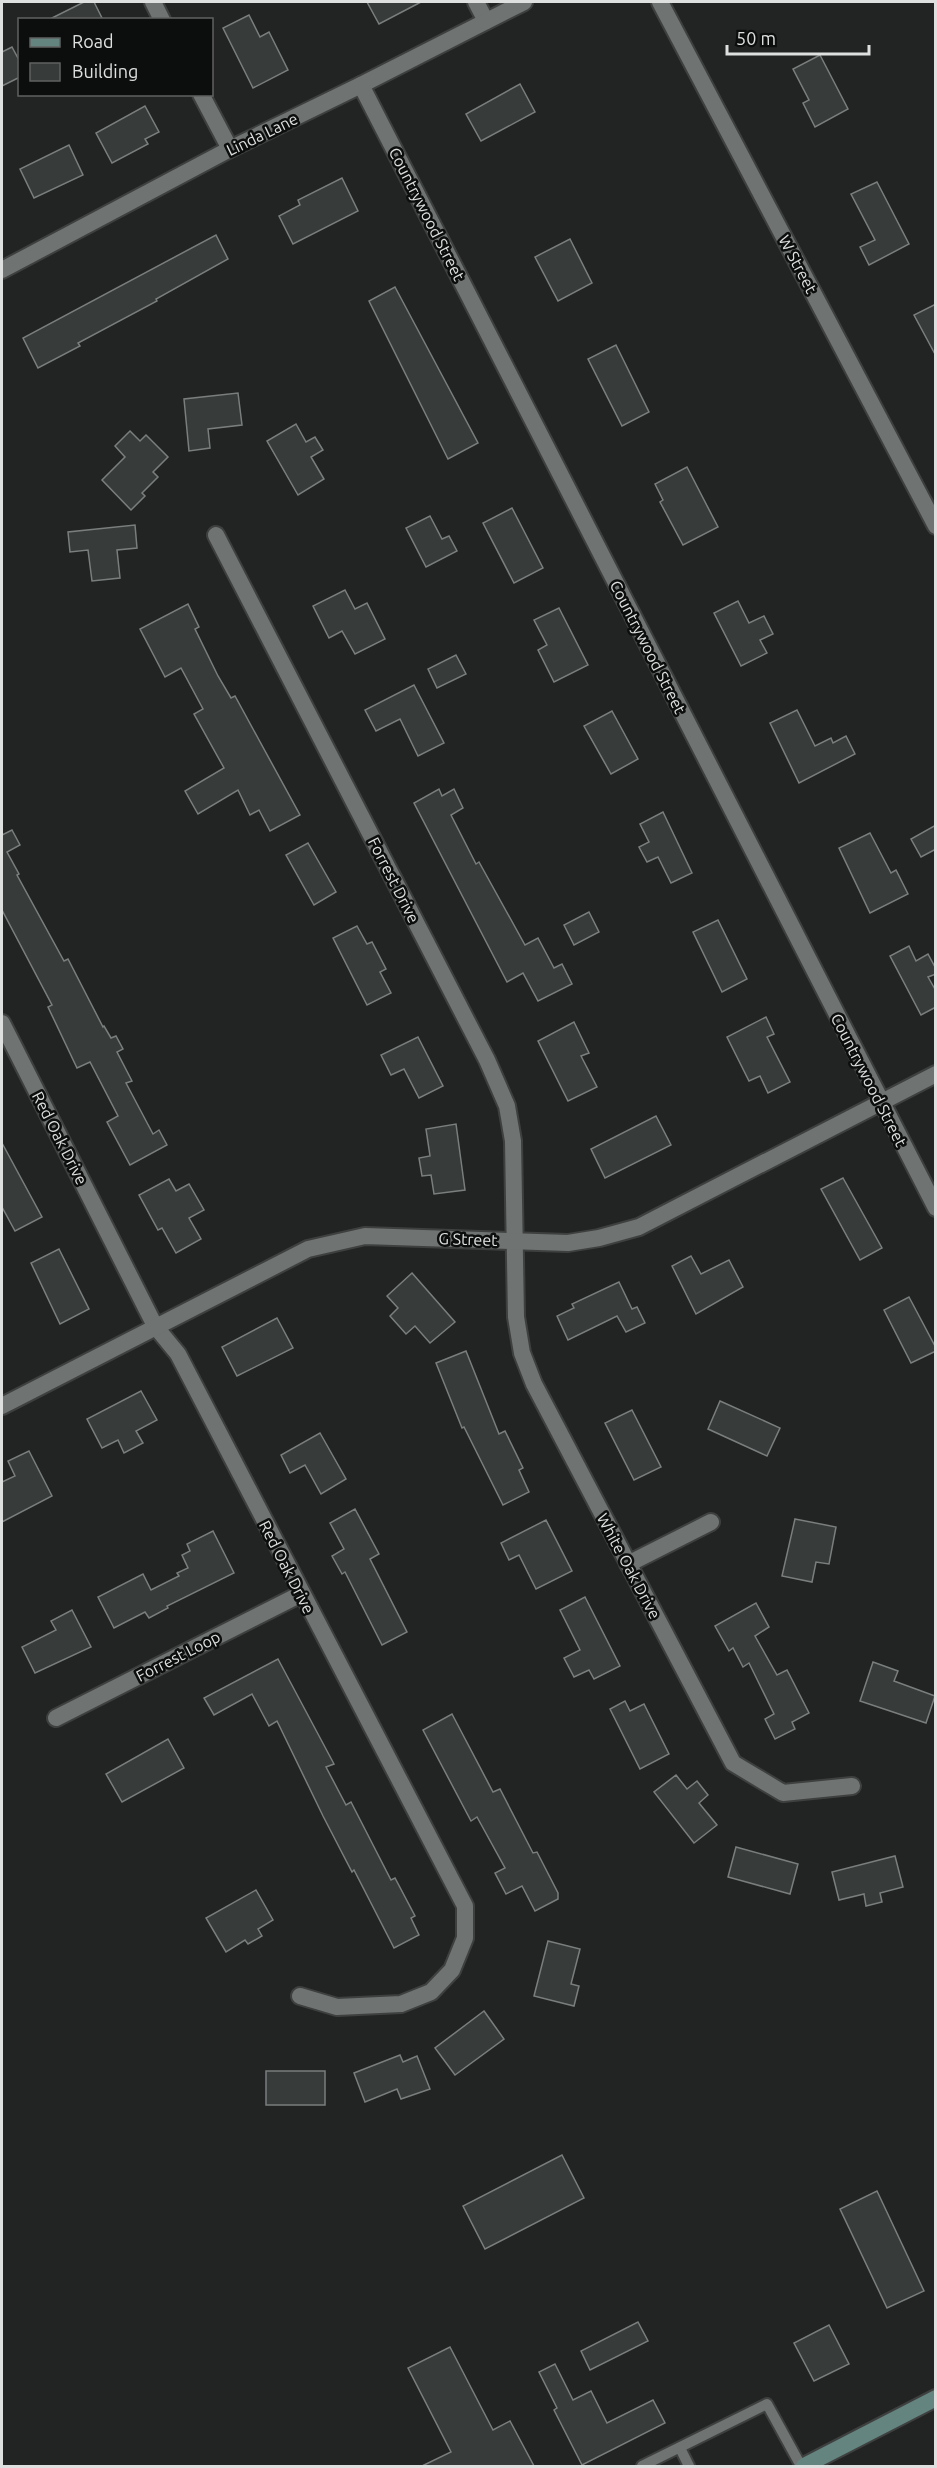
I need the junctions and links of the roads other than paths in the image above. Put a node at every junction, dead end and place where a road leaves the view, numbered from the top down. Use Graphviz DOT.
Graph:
graph roads {
  1 [pos="153,2"];
  2 [pos="476,2"];
  3 [pos="524,2"];
  4 [pos="660,2"];
  5 [pos="161,18"];
  6 [pos="486,21"];
  7 [pos="361,85"];
  8 [pos="202,96"];
  9 [pos="230,149"];
  10 [pos="2,270"];
  11 [pos="936,525"];
  12 [pos="216,535"];
  13 [pos="2,1023"];
  14 [pos="936,1074"];
  15 [pos="881,1103"];
  16 [pos="936,1208"];
  17 [pos="513,1241"];
  18 [pos="155,1326"];
  19 [pos="2,1406"];
  20 [pos="711,1522"];
  21 [pos="628,1564"];
  22 [pos="301,1594"];
  23 [pos="56,1718"];
  24 [pos="852,1786"];
  25 [pos="300,1996"];
  26 [pos="936,2398"];
  27 [pos="680,2448"];
  28 [pos="642,2466"];
  29 [pos="689,2466"];
  30 [pos="803,2466"];
  1 -- 5 [label="street"];
  2 -- 6 [label="street"];
  3 -- 6 [label="street, Linda Lane"];
  4 -- 11 [label="street, W Street"];
  6 -- 7 [label="street, Linda Lane"];
  7 -- 9 [label="street, Linda Lane"];
  7 -- 15 [label="street, Countrywood Street"];
  8 -- 9 [label="street"];
  9 -- 10 [label="street, Linda Lane"];
  12 -- 17 [label="street, Forrest Drive"];
  13 -- 18 [label="street, Red Oak Drive"];
  14 -- 15 [label="street, G Street"];
  15 -- 16 [label="street, Countrywood Street"];
  15 -- 17 [label="street, G Street"];
  17 -- 18 [label="street, G Street"];
  17 -- 21 [label="street, White Oak Drive"];
  18 -- 19 [label="street, G Street"];
  18 -- 22 [label="street, Red Oak Drive"];
  20 -- 21 [label="street"];
  21 -- 24 [label="street, White Oak Drive"];
  22 -- 23 [label="street, Forrest Loop"];
  22 -- 25 [label="street, Red Oak Drive"];
  26 -- 30 [label="main road"];
  27 -- 28 [label="lane"];
  27 -- 29 [label="lane"];
  27 -- 30 [label="lane"];
}
